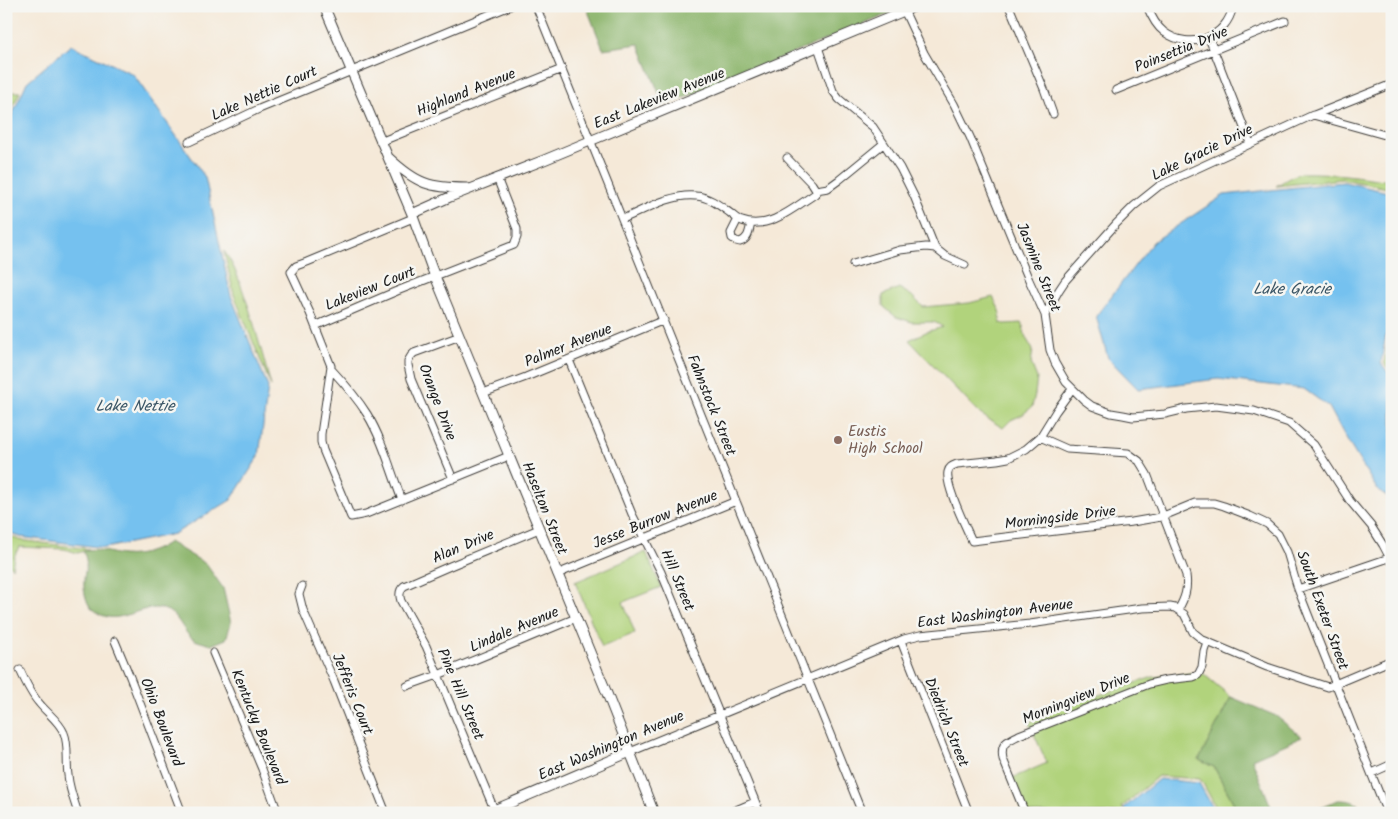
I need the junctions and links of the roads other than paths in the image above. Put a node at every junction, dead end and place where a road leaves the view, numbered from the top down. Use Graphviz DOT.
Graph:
graph roads {
  1 [pos="324,6"];
  2 [pos="510,6"];
  3 [pos="536,6"];
  4 [pos="916,6"];
  5 [pos="1010,6"];
  6 [pos="1147,6"];
  7 [pos="1233,6"];
  8 [pos="903,9"];
  9 [pos="1285,21"];
  10 [pos="1209,38"];
  11 [pos="818,47"];
  12 [pos="1213,51"];
  13 [pos="562,69"];
  14 [pos="351,71"];
  15 [pos="1392,84"];
  16 [pos="1116,90"];
  17 [pos="1053,114"];
  18 [pos="1313,115"];
  19 [pos="1392,137"];
  20 [pos="591,140"];
  21 [pos="189,142"];
  22 [pos="380,142"];
  23 [pos="1250,143"];
  24 [pos="884,144"];
  25 [pos="386,155"];
  26 [pos="787,158"];
  27 [pos="497,178"];
  28 [pos="472,188"];
  29 [pos="816,190"];
  30 [pos="413,216"];
  31 [pos="623,219"];
  32 [pos="738,219"];
  33 [pos="751,223"];
  34 [pos="935,248"];
  35 [pos="853,264"];
  36 [pos="965,265"];
  37 [pos="435,276"];
  38 [pos="1046,315"];
  39 [pos="664,320"];
  40 [pos="315,326"];
  41 [pos="460,336"];
  42 [pos="569,360"];
  43 [pos="331,369"];
  44 [pos="1072,389"];
  45 [pos="483,393"];
  46 [pos="1040,437"];
  47 [pos="509,456"];
  48 [pos="453,479"];
  49 [pos="402,500"];
  50 [pos="736,501"];
  51 [pos="1163,516"];
  52 [pos="539,529"];
  53 [pos="644,539"];
  54 [pos="1391,559"];
  55 [pos="557,574"];
  56 [pos="302,586"];
  57 [pos="1298,588"];
  58 [pos="400,592"];
  59 [pos="1178,610"];
  60 [pos="576,618"];
  61 [pos="115,641"];
  62 [pos="901,641"];
  63 [pos="1207,642"];
  64 [pos="213,653"];
  65 [pos="1392,660"];
  66 [pos="20,670"];
  67 [pos="438,675"];
  68 [pos="808,678"];
  69 [pos="1336,684"];
  70 [pos="407,686"];
  71 [pos="718,715"];
  72 [pos="630,752"];
  73 [pos="1392,764"];
  74 [pos="1372,773"];
  75 [pos="755,802"];
  76 [pos="491,811"];
  77 [pos="78,813"];
  78 [pos="182,813"];
  79 [pos="278,813"];
  80 [pos="386,813"];
  81 [pos="654,813"];
  82 [pos="729,813"];
  83 [pos="760,813"];
  84 [pos="862,813"];
  85 [pos="969,813"];
  86 [pos="1025,813"];
  87 [pos="1388,813"];
  1 -- 14 [label="street, Haselton Street"];
  2 -- 14 [label="street, Lake Nettie Court"];
  3 -- 13 [label="street, Fahnstock Street"];
  4 -- 8 [label="street, East Lakeview Avenue"];
  5 -- 17 [label="street"];
  6 -- 10 [label="street"];
  7 -- 10 [label="street"];
  8 -- 11 [label="street, East Lakeview Avenue"];
  8 -- 38 [label="street, Jasmine Street"];
  9 -- 12 [label="street, Poinsettia Drive"];
  10 -- 12 [label="street"];
  11 -- 20 [label="street, East Lakeview Avenue"];
  11 -- 24 [label="street"];
  12 -- 16 [label="street, Poinsettia Drive"];
  12 -- 23 [label="street"];
  13 -- 20 [label="street, Fahnstock Street"];
  13 -- 22 [label="street, Highland Avenue"];
  14 -- 21 [label="street, Lake Nettie Court"];
  14 -- 22 [label="street, Haselton Street"];
  15 -- 18 [label="street, Lake Gracie Drive"];
  18 -- 19 [label="street"];
  18 -- 23 [label="street, Lake Gracie Drive"];
  20 -- 27 [label="street, East Lakeview Avenue"];
  20 -- 31 [label="street, Fahnstock Street"];
  22 -- 25 [label="street, Haselton Street"];
  23 -- 38 [label="street, Lake Gracie Drive"];
  24 -- 29 [label="street"];
  24 -- 34 [label="street"];
  25 -- 28 [label="street"];
  25 -- 30 [label="street, Haselton Street"];
  26 -- 29 [label="street"];
  27 -- 28 [label="street, East Lakeview Avenue"];
  27 -- 37 [label="street, Lakeview Court"];
  28 -- 30 [label="street, East Lakeview Avenue"];
  29 -- 33 [label="street"];
  30 -- 37 [label="street, Haselton Street"];
  30 -- 40 [label="street, East Lakeview Avenue"];
  31 -- 32 [label="street"];
  31 -- 39 [label="street, Fahnstock Street"];
  32 -- 33 [label="street"];
  32 -- 33 [label="street"];
  34 -- 35 [label="street"];
  34 -- 36 [label="street"];
  37 -- 40 [label="street, Lakeview Court"];
  37 -- 41 [label="street, Haselton Street"];
  38 -- 44 [label="street, Jasmine Street"];
  39 -- 42 [label="street, Palmer Avenue"];
  39 -- 50 [label="street, Fahnstock Street"];
  40 -- 43 [label="street"];
  41 -- 45 [label="street, Haselton Street"];
  41 -- 48 [label="street, Orange Drive"];
  42 -- 45 [label="street, Palmer Avenue"];
  42 -- 53 [label="street, Hill Street"];
  43 -- 49 [label="street"];
  43 -- 49 [label="street"];
  44 -- 46 [label="street"];
  44 -- 54 [label="street"];
  45 -- 47 [label="street, Haselton Street"];
  46 -- 51 [label="street"];
  46 -- 51 [label="street, Morningside Drive"];
  47 -- 48 [label="street"];
  47 -- 52 [label="street, Haselton Street"];
  48 -- 49 [label="street"];
  50 -- 53 [label="street, Jesse Burrow Avenue"];
  50 -- 68 [label="street, Fahnstock Street"];
  51 -- 57 [label="street, South Exeter Street"];
  51 -- 59 [label="street"];
  52 -- 55 [label="street, Haselton Street"];
  52 -- 58 [label="street, Alan Drive"];
  53 -- 55 [label="street, Jesse Burrow Avenue"];
  53 -- 71 [label="street, Hill Street"];
  54 -- 57 [label="street"];
  55 -- 60 [label="street, Haselton Street"];
  56 -- 80 [label="street, Jefferis Court"];
  57 -- 69 [label="street, South Exeter Street"];
  58 -- 67 [label="street, Pine Hill Street"];
  59 -- 62 [label="street, East Washington Avenue"];
  59 -- 63 [label="street"];
  60 -- 67 [label="street, Lindale Avenue"];
  60 -- 72 [label="street, Haselton Street"];
  61 -- 78 [label="street, Ohio Boulevard"];
  62 -- 68 [label="street, East Washington Avenue"];
  62 -- 85 [label="street, Diedrich Street"];
  63 -- 69 [label="street"];
  63 -- 86 [label="street, Morningview Drive"];
  64 -- 79 [label="street, Kentucky Boulevard"];
  65 -- 69 [label="street"];
  66 -- 77 [label="street"];
  67 -- 70 [label="street, Lindale Avenue"];
  67 -- 76 [label="street, Pine Hill Street"];
  68 -- 71 [label="street, East Washington Avenue"];
  68 -- 84 [label="street, Fahnstock Street"];
  69 -- 74 [label="street, South Exeter Street"];
  71 -- 72 [label="street, East Washington Avenue"];
  71 -- 75 [label="street, Hill Street"];
  72 -- 76 [label="street, East Washington Avenue"];
  72 -- 81 [label="street, Haselton Street"];
  73 -- 74 [label="street"];
  74 -- 87 [label="street, South Exeter Street"];
  75 -- 82 [label="street"];
  75 -- 83 [label="street, Hill Street"];
}
